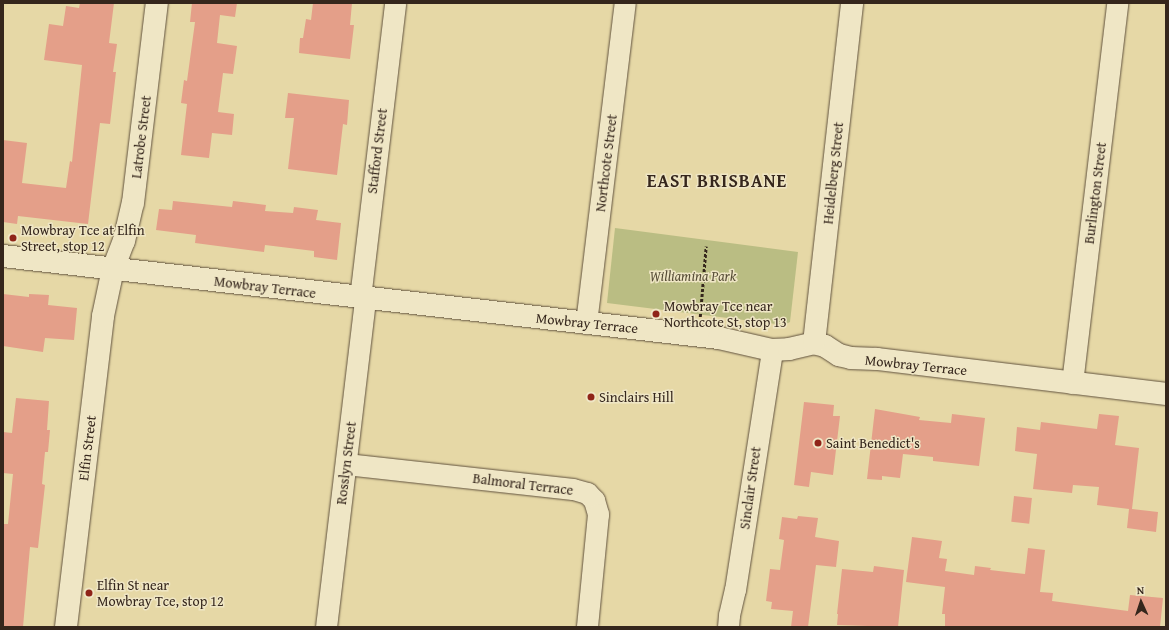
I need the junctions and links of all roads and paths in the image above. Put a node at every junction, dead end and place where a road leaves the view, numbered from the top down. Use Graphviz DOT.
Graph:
graph roads {
  1 [pos="157,3"];
  2 [pos="395,3"];
  3 [pos="625,3"];
  4 [pos="852,3"];
  5 [pos="1117,3"];
  6 [pos="706,246"];
  7 [pos="3,256"];
  8 [pos="113,269"];
  9 [pos="362,299"];
  10 [pos="700,316"];
  11 [pos="586,323"];
  12 [pos="814,343"];
  13 [pos="772,350"];
  14 [pos="1072,383"];
  15 [pos="1166,394"];
  16 [pos="346,464"];
  17 [pos="66,627"];
  18 [pos="326,627"];
  19 [pos="587,627"];
  20 [pos="728,627"];
  1 -- 8 [label="street, Latrobe Street"];
  2 -- 9 [label="street, Stafford Street"];
  3 -- 11 [label="street, Northcote Street"];
  4 -- 12 [label="street, Heidelberg Street"];
  5 -- 14 [label="street, Burlington Street"];
  6 -- 10 [label="path"];
  7 -- 8 [label="street, Mowbray Terrace"];
  8 -- 9 [label="street, Mowbray Terrace"];
  8 -- 17 [label="street, Elfin Street"];
  9 -- 11 [label="street, Mowbray Terrace"];
  9 -- 16 [label="street, Rosslyn Street"];
  11 -- 13 [label="street, Mowbray Terrace"];
  12 -- 13 [label="street, Mowbray Terrace"];
  12 -- 14 [label="street, Mowbray Terrace"];
  13 -- 20 [label="street, Sinclair Street"];
  14 -- 15 [label="street, Mowbray Terrace"];
  16 -- 18 [label="street, Rosslyn Street"];
  16 -- 19 [label="street, Balmoral Terrace"];
}
